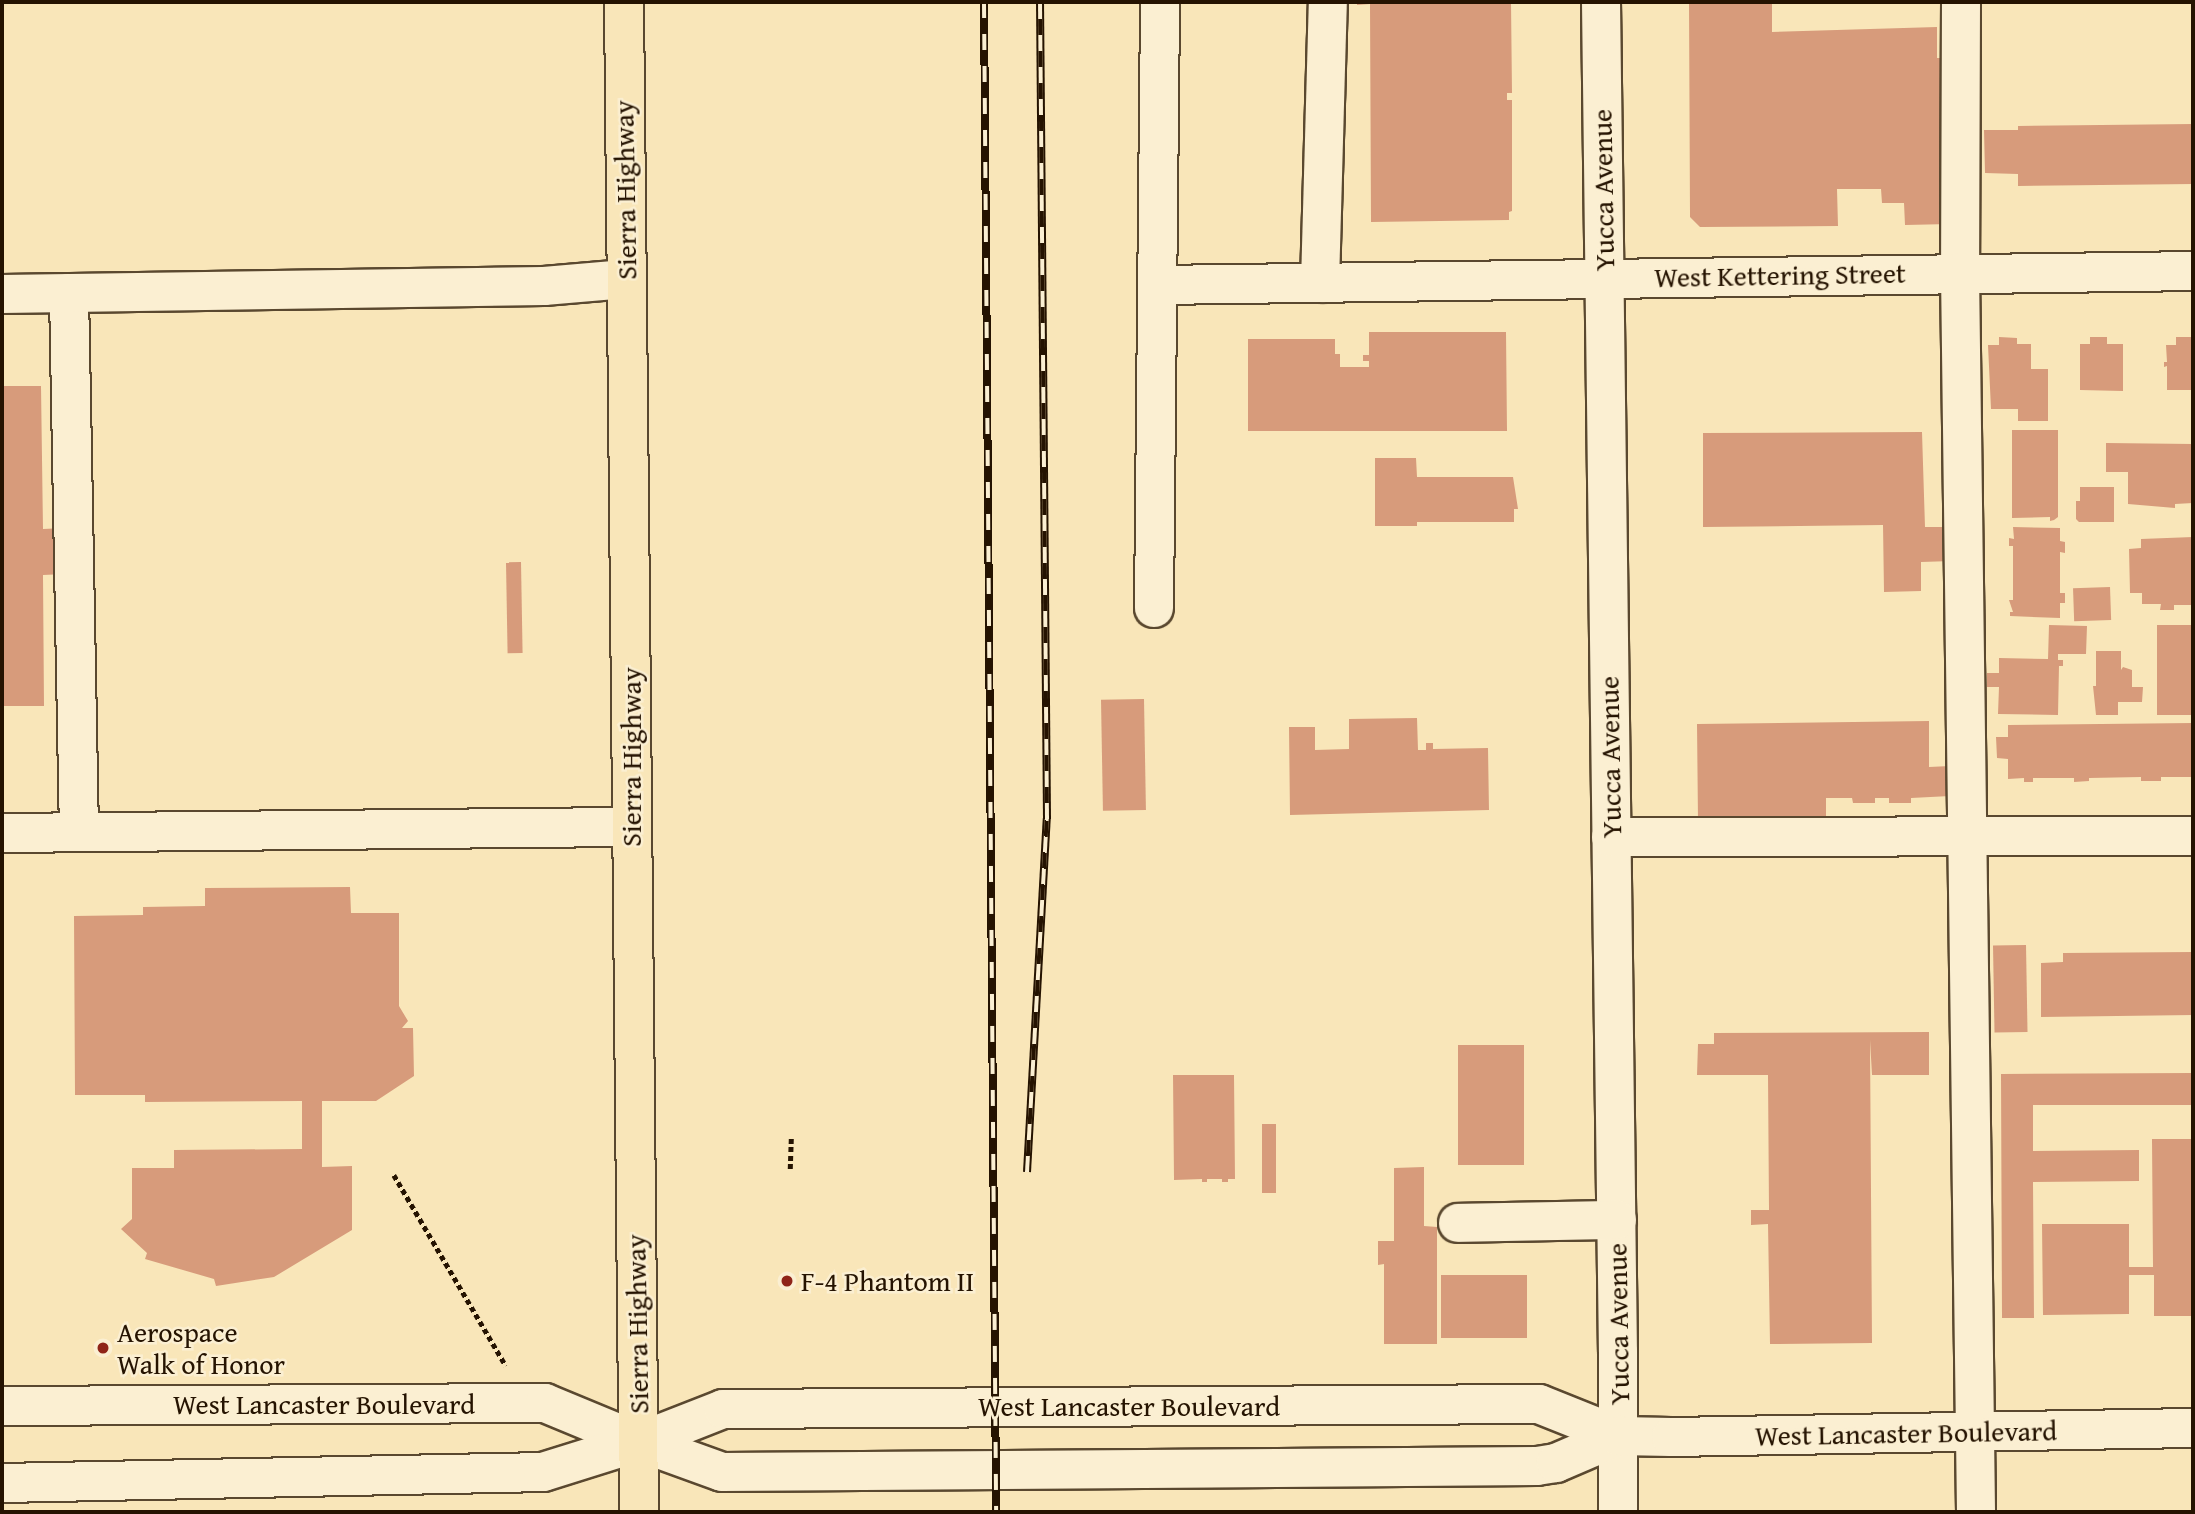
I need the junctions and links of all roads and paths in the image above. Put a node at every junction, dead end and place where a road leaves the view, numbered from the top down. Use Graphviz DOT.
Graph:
graph roads {
  1 [pos="624,2"];
  2 [pos="1160,2"];
  3 [pos="1328,2"];
  4 [pos="1601,2"];
  5 [pos="1961,2"];
  6 [pos="2193,271"];
  7 [pos="1960,272"];
  8 [pos="1604,278"];
  9 [pos="626,279"];
  10 [pos="1320,282"];
  11 [pos="1157,285"];
  12 [pos="69,293"];
  13 [pos="2,295"];
  14 [pos="1154,608"];
  15 [pos="631,827"];
  16 [pos="79,832"];
  17 [pos="2,833"];
  18 [pos="2193,836"];
  19 [pos="1611,837"];
  20 [pos="1969,837"];
  21 [pos="791,1135"];
  22 [pos="790,1169"];
  23 [pos="394,1175"];
  24 [pos="1617,1220"];
  25 [pos="1458,1223"];
  26 [pos="507,1367"];
  27 [pos="2,1406"];
  28 [pos="2193,1428"];
  29 [pos="1975,1433"];
  30 [pos="1619,1437"];
  31 [pos="639,1442"];
  32 [pos="2,1483"];
  33 [pos="639,1512"];
  34 [pos="1618,1512"];
  35 [pos="1976,1512"];
  1 -- 9 [label="main road, Sierra Highway"];
  2 -- 11 [label="street"];
  3 -- 10 [label="street"];
  4 -- 8 [label="street, Yucca Avenue"];
  5 -- 7 [label="street"];
  6 -- 7 [label="street, West Kettering Street"];
  7 -- 8 [label="street, West Kettering Street"];
  7 -- 20 [label="street"];
  8 -- 10 [label="street, West Kettering Street"];
  8 -- 19 [label="street, Yucca Avenue"];
  9 -- 12 [label="street"];
  9 -- 15 [label="main road, Sierra Highway"];
  10 -- 11 [label="street, West Kettering Street"];
  11 -- 14 [label="street"];
  12 -- 13 [label="street"];
  12 -- 16 [label="street"];
  15 -- 16 [label="street"];
  15 -- 31 [label="main road, Sierra Highway"];
  16 -- 17 [label="street"];
  18 -- 20 [label="street"];
  19 -- 20 [label="street"];
  19 -- 24 [label="street, Yucca Avenue"];
  20 -- 29 [label="street"];
  21 -- 22 [label="path"];
  23 -- 26 [label="path"];
  24 -- 25 [label="street"];
  24 -- 30 [label="street, Yucca Avenue"];
  27 -- 31 [label="street, West Lancaster Boulevard"];
  28 -- 29 [label="street, West Lancaster Boulevard"];
  29 -- 30 [label="street, West Lancaster Boulevard"];
  29 -- 35 [label="street"];
  30 -- 31 [label="street, West Lancaster Boulevard"];
  30 -- 31 [label="street, West Lancaster Boulevard"];
  30 -- 34 [label="street, Yucca Avenue"];
  31 -- 32 [label="street, West Lancaster Boulevard"];
  31 -- 33 [label="main road, Sierra Highway"];
}
